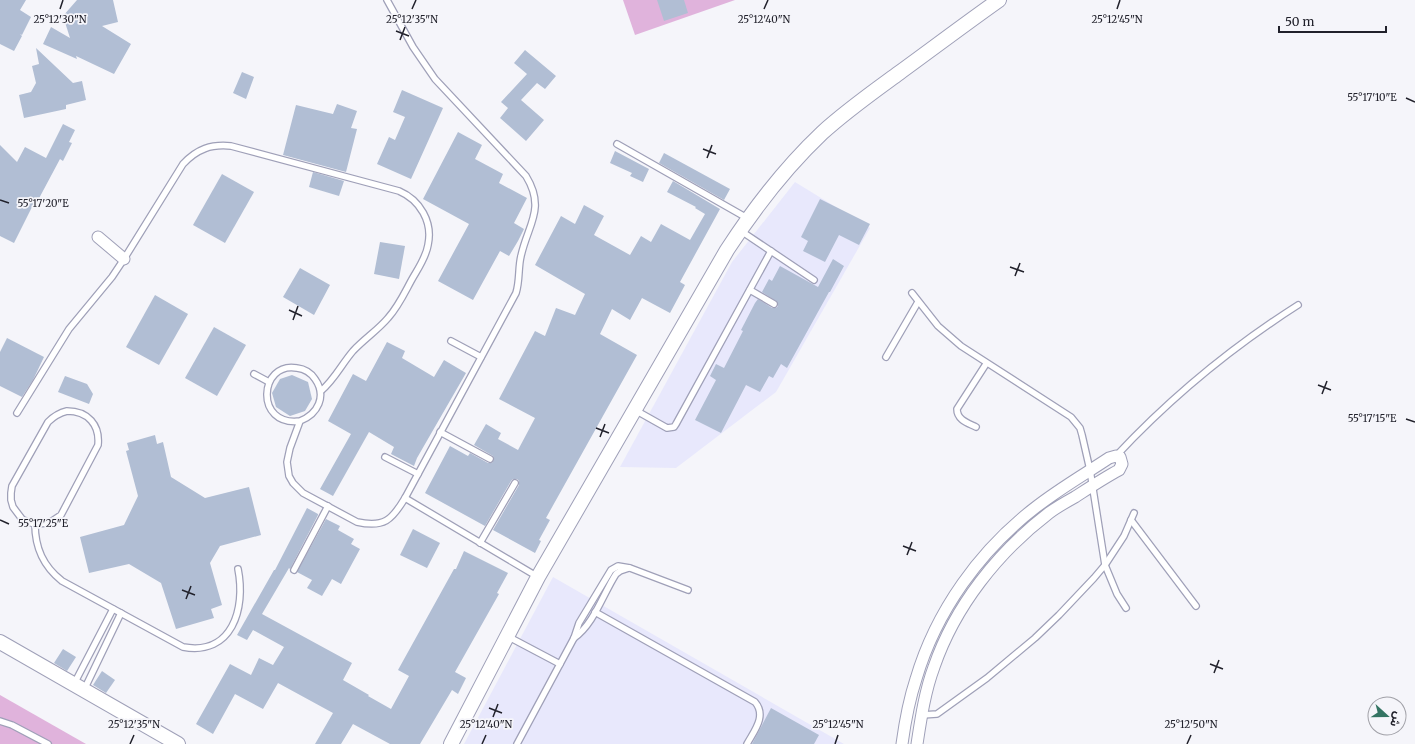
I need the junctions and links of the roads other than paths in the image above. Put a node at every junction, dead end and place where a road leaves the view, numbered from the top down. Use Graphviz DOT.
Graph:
graph roads {
  1 [pos="387,0"];
  2 [pos="999,0"];
  3 [pos="617,144"];
  4 [pos="748,218"];
  5 [pos="740,230"];
  6 [pos="98,237"];
  7 [pos="771,251"];
  8 [pos="124,259"];
  9 [pos="814,280"];
  10 [pos="750,290"];
  11 [pos="912,293"];
  12 [pos="918,302"];
  13 [pos="774,304"];
  14 [pos="1298,305"];
  15 [pos="451,341"];
  16 [pos="481,357"];
  17 [pos="886,357"];
  18 [pos="986,364"];
  19 [pos="254,374"];
  20 [pos="269,382"];
  21 [pos="321,392"];
  22 [pos="634,410"];
  23 [pos="17,413"];
  24 [pos="300,421"];
  25 [pos="976,427"];
  26 [pos="440,432"];
  27 [pos="1116,456"];
  28 [pos="385,457"];
  29 [pos="490,459"];
  30 [pos="1090,470"];
  31 [pos="418,474"];
  32 [pos="515,483"];
  33 [pos="1092,486"];
  34 [pos="405,498"];
  35 [pos="328,506"];
  36 [pos="1134,513"];
  37 [pos="1131,520"];
  38 [pos="35,524"];
  39 [pos="480,543"];
  40 [pos="1105,565"];
  41 [pos="630,568"];
  42 [pos="238,569"];
  43 [pos="294,570"];
  44 [pos="538,578"];
  45 [pos="688,590"];
  46 [pos="1196,606"];
  47 [pos="1126,608"];
  48 [pos="113,609"];
  49 [pos="595,612"];
  50 [pos="122,614"];
  51 [pos="507,636"];
  52 [pos="574,638"];
  53 [pos="0,642"];
  54 [pos="560,664"];
  55 [pos="79,687"];
  56 [pos="922,715"];
  57 [pos="0,721"];
  58 [pos="918,740"];
  59 [pos="48,744"];
  60 [pos="178,744"];
  61 [pos="451,744"];
  62 [pos="516,744"];
  63 [pos="747,744"];
  64 [pos="903,744"];
  1 -- 16 [label="lane"];
  2 -- 4 [label="street"];
  3 -- 4 [label="lane"];
  4 -- 5 [label="street"];
  5 -- 7 [label="lane"];
  5 -- 22 [label="street"];
  6 -- 8 [label="street"];
  7 -- 9 [label="lane"];
  7 -- 10 [label="lane"];
  8 -- 21 [label="lane"];
  8 -- 23 [label="lane"];
  10 -- 13 [label="lane"];
  10 -- 22 [label="lane"];
  11 -- 12 [label="lane"];
  12 -- 17 [label="lane"];
  12 -- 18 [label="lane"];
  14 -- 27 [label="lane"];
  15 -- 16 [label="lane"];
  16 -- 26 [label="lane"];
  18 -- 25 [label="lane"];
  18 -- 30 [label="lane"];
  19 -- 20 [label="lane"];
  20 -- 21 [label="lane"];
  20 -- 24 [label="lane"];
  21 -- 24 [label="lane"];
  22 -- 44 [label="street"];
  24 -- 35 [label="lane"];
  26 -- 29 [label="lane"];
  26 -- 31 [label="lane"];
  27 -- 30 [label="street"];
  27 -- 33 [label="street"];
  28 -- 31 [label="lane"];
  30 -- 33 [label="lane"];
  30 -- 64 [label="street"];
  31 -- 34 [label="lane"];
  32 -- 39 [label="lane"];
  33 -- 40 [label="lane"];
  33 -- 56 [label="street"];
  34 -- 35 [label="lane"];
  34 -- 39 [label="lane"];
  35 -- 43 [label="lane"];
  36 -- 37 [label="lane"];
  37 -- 40 [label="lane"];
  37 -- 46 [label="lane"];
  38 -- 38 [label="lane"];
  38 -- 48 [label="lane"];
  39 -- 44 [label="lane"];
  40 -- 47 [label="lane"];
  40 -- 56 [label="lane"];
  41 -- 45 [label="lane"];
  41 -- 49 [label="lane"];
  41 -- 52 [label="lane"];
  42 -- 50 [label="lane"];
  44 -- 51 [label="street"];
  48 -- 50 [label="lane"];
  48 -- 55 [label="lane"];
  49 -- 52 [label="lane"];
  49 -- 63 [label="lane"];
  50 -- 55 [label="lane"];
  51 -- 54 [label="lane"];
  51 -- 61 [label="street"];
  52 -- 54 [label="lane"];
  53 -- 55 [label="street"];
  54 -- 62 [label="lane"];
  55 -- 60 [label="street"];
  56 -- 58 [label="street"];
  57 -- 59 [label="lane"];
  58 -- 64 [label="street"];
}
